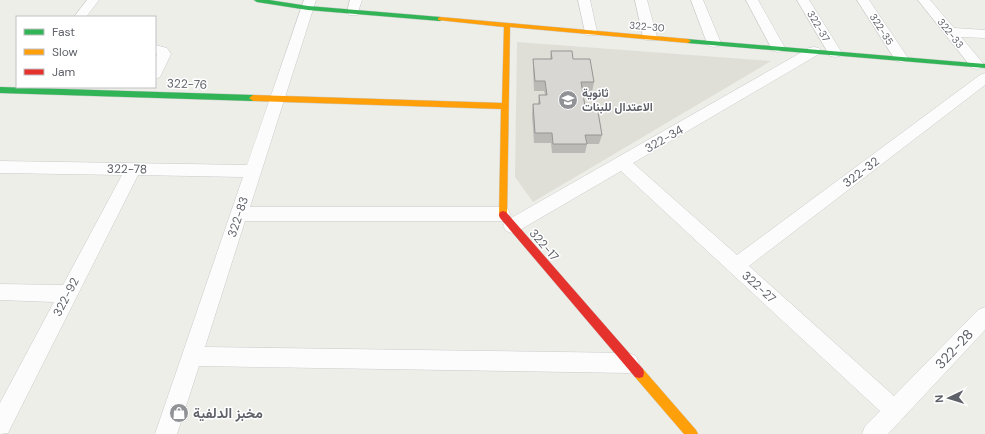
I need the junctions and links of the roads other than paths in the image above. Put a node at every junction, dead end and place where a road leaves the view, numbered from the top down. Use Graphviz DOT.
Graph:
graph roads {
  1 [pos="93,0"];
  2 [pos="258,0"];
  3 [pos="577,0"];
  4 [pos="584,0"];
  5 [pos="642,0"];
  6 [pos="697,0"];
  7 [pos="752,0"];
  8 [pos="803,0"];
  9 [pos="863,0"];
  10 [pos="924,0"];
  11 [pos="309,4"];
  12 [pos="354,6"];
  13 [pos="81,16"];
  14 [pos="507,25"];
  15 [pos="591,32"];
  16 [pos="951,32"];
  17 [pos="985,34"];
  18 [pos="650,37"];
  19 [pos="714,43"];
  20 [pos="778,48"];
  21 [pos="156,49"];
  22 [pos="814,51"];
  23 [pos="835,53"];
  24 [pos="901,58"];
  25 [pos="982,70"];
  26 [pos="156,72"];
  27 [pos="23,89"];
  28 [pos="0,90"];
  29 [pos="147,91"];
  30 [pos="278,98"];
  31 [pos="505,106"];
  32 [pos="623,163"];
  33 [pos="0,167"];
  34 [pos="133,169"];
  35 [pos="254,170"];
  36 [pos="239,214"];
  37 [pos="507,220"];
  38 [pos="736,266"];
  39 [pos="0,292"];
  40 [pos="68,294"];
  41 [pos="985,316"];
  42 [pos="192,356"];
  43 [pos="629,363"];
  44 [pos="895,411"];
  45 [pos="2,419"];
  46 [pos="166,434"];
  47 [pos="692,434"];
  48 [pos="873,434"];
  1 -- 13 [label="street"];
  2 -- 11 [label="street, 322-30"];
  3 -- 4 [label="street"];
  4 -- 15 [label="street"];
  5 -- 18 [label="street"];
  6 -- 19 [label="street"];
  7 -- 20 [label="street"];
  8 -- 23 [label="street, 322-37"];
  9 -- 24 [label="street, 322-35"];
  10 -- 16 [label="street, 322-33"];
  11 -- 12 [label="street, 322-30"];
  11 -- 30 [label="street, 322-83"];
  12 -- 14 [label="street, 322-30"];
  14 -- 15 [label="street, 322-30"];
  14 -- 31 [label="street"];
  15 -- 18 [label="street, 322-30"];
  16 -- 17 [label="street"];
  16 -- 25 [label="street, 322-33"];
  18 -- 19 [label="street, 322-30"];
  19 -- 20 [label="street, 322-30"];
  20 -- 22 [label="street, 322-30"];
  21 -- 26 [label="street"];
  22 -- 23 [label="street, 322-30"];
  22 -- 32 [label="street, 322-34"];
  23 -- 24 [label="street, 322-30"];
  24 -- 25 [label="street, 322-30"];
  25 -- 38 [label="street, 322-32"];
  27 -- 28 [label="street, 322-76"];
  27 -- 29 [label="street, 322-76"];
  29 -- 30 [label="street, 322-76"];
  30 -- 31 [label="street, 322-76"];
  30 -- 35 [label="street, 322-83"];
  31 -- 37 [label="street"];
  32 -- 37 [label="street, 322-34"];
  32 -- 38 [label="street, 322-27"];
  33 -- 34 [label="street, 322-78"];
  34 -- 35 [label="street, 322-78"];
  34 -- 40 [label="street, 322-92"];
  35 -- 36 [label="street, 322-83"];
  36 -- 37 [label="street"];
  36 -- 42 [label="street, 322-83"];
  37 -- 43 [label="street, 322-17"];
  38 -- 44 [label="street, 322-27"];
  39 -- 40 [label="street"];
  40 -- 45 [label="street, 322-92"];
  41 -- 44 [label="street, 322-28"];
  42 -- 43 [label="street"];
  42 -- 46 [label="street, 322-83"];
  43 -- 47 [label="street, 322-17"];
  44 -- 48 [label="street, 322-28"];
}
